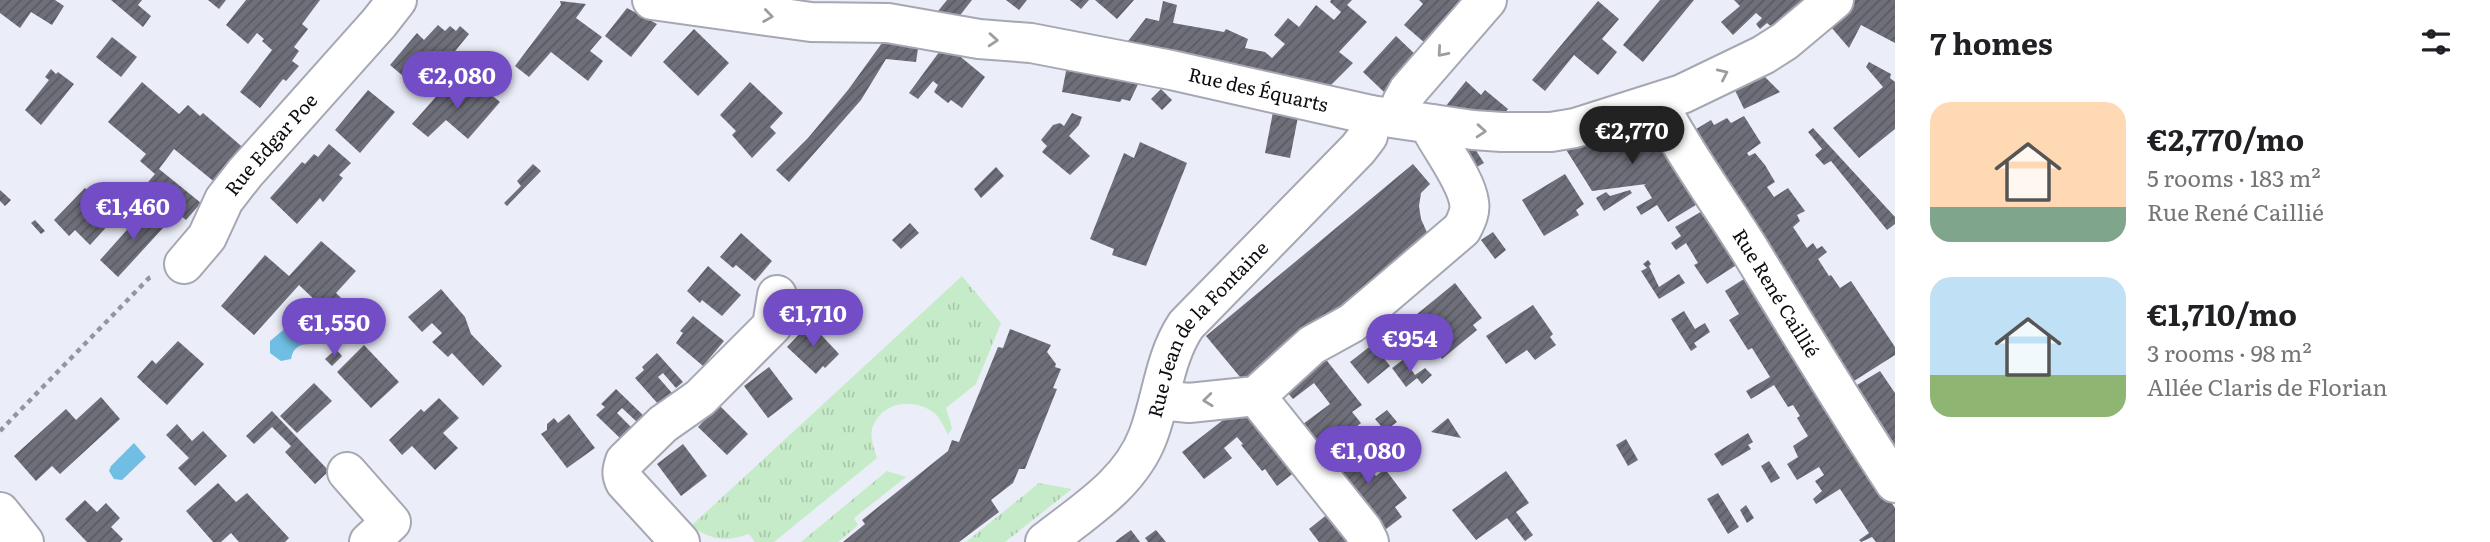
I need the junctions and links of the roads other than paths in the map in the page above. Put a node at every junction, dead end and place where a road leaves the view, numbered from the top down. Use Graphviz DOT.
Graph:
graph roads {
  1 [pos="397,0"];
  2 [pos="652,0"];
  3 [pos="1487,0"];
  4 [pos="1834,0"];
  5 [pos="1658,103"];
  6 [pos="1400,119"];
  7 [pos="184,264"];
  8 [pos="777,295"];
  9 [pos="1256,396"];
  10 [pos="1159,400"];
  11 [pos="347,472"];
  12 [pos="1895,483"];
  13 [pos="0,512"];
  14 [pos="24,542"];
  15 [pos="369,542"];
  16 [pos="680,542"];
  17 [pos="1045,542"];
  18 [pos="1369,542"];
  1 -- 7 [label="street, Rue Edgar Poe"];
  2 -- 6 [label="street, Rue des Équarts, one-way"];
  3 -- 6 [label="street, Rue Jean de la Fontaine, one-way"];
  5 -- 4 [label="street, Rue des Équarts, one-way"];
  6 -- 5 [label="street, Rue des Équarts, one-way"];
  5 -- 12 [label="street, Rue René Caillié"];
  6 -- 9 [label="street"];
  6 -- 10 [label="street, Rue Jean de la Fontaine"];
  8 -- 16 [label="street"];
  9 -- 10 [label="street, one-way"];
  9 -- 18 [label="street"];
  10 -- 17 [label="street, Rue Jean de la Fontaine"];
  11 -- 15 [label="street"];
  13 -- 14 [label="street"];
}
